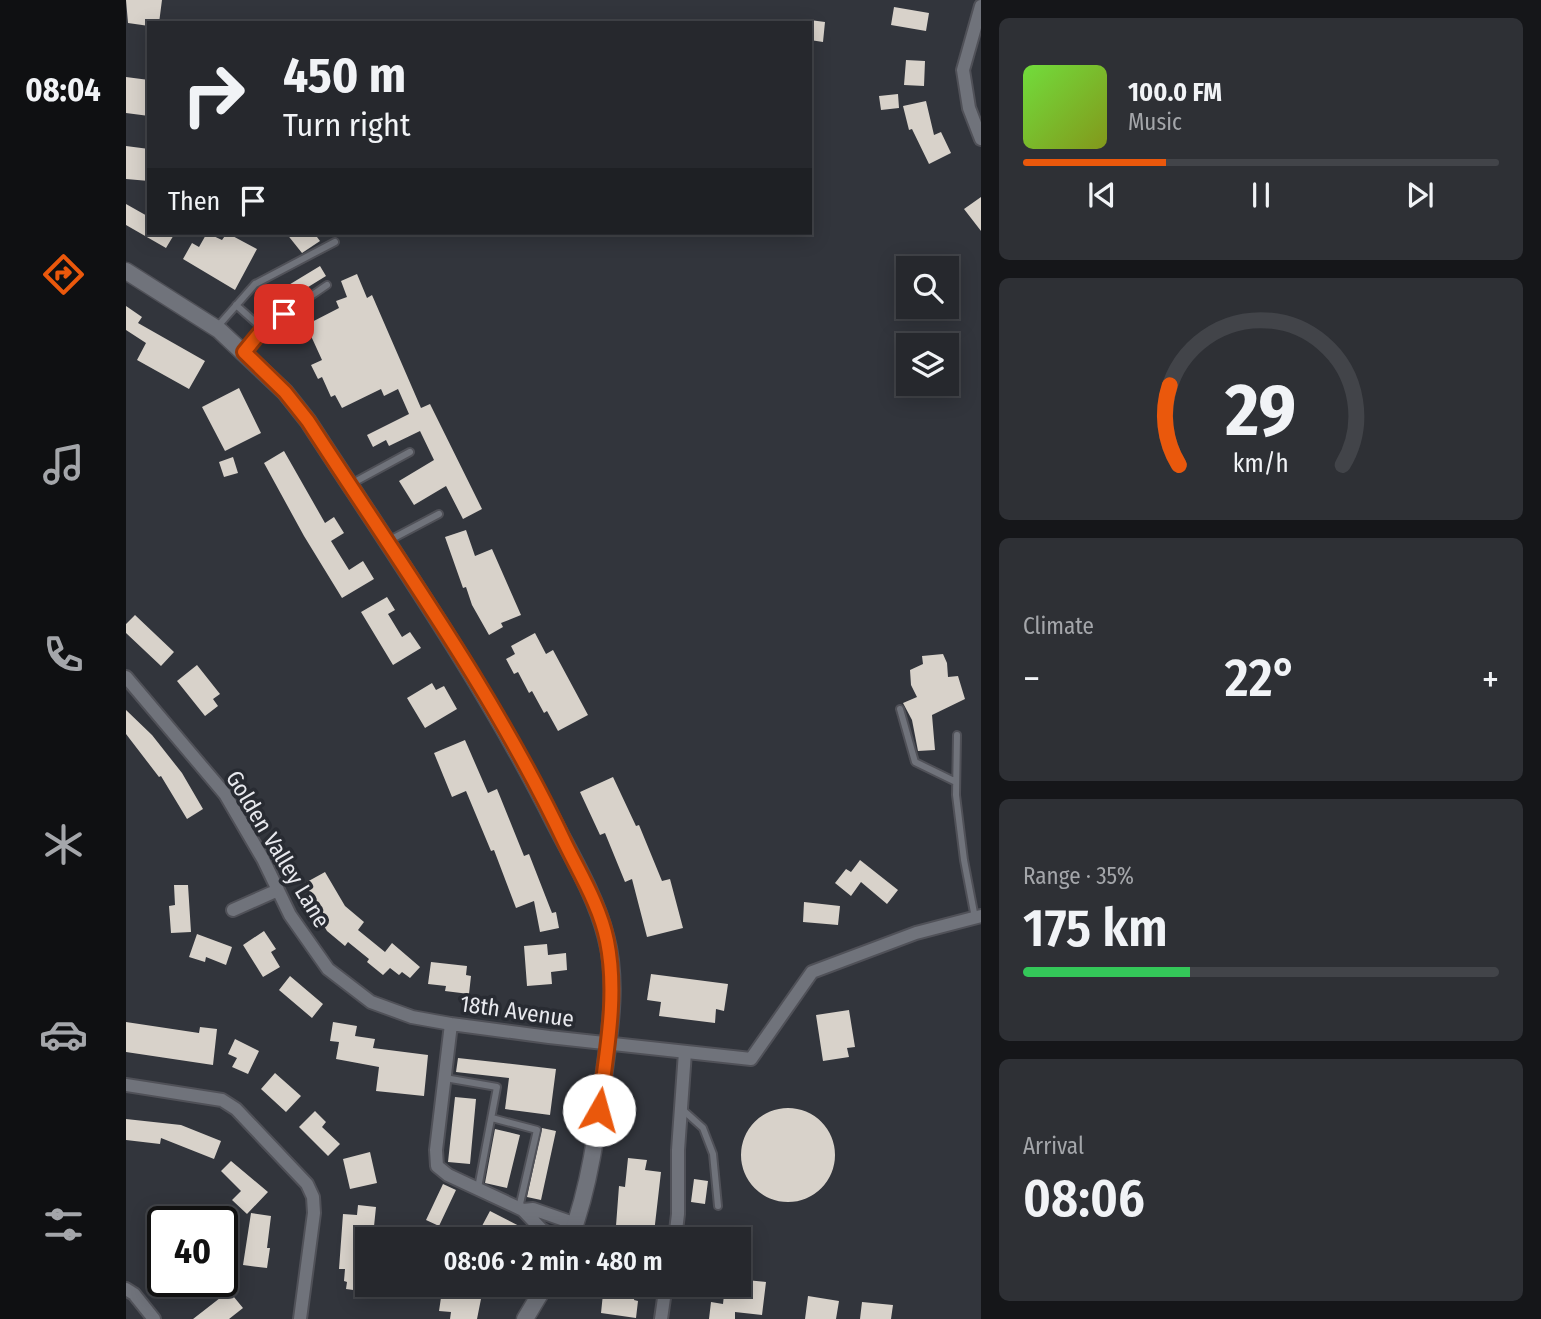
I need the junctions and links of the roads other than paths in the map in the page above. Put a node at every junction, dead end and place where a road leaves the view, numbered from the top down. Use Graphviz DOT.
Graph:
graph roads {
  1 [pos="981,6"];
  2 [pos="981,139"];
  3 [pos="335,242"];
  4 [pos="126,271"];
  5 [pos="327,285"];
  6 [pos="236,305"];
  7 [pos="216,328"];
  8 [pos="263,329"];
  9 [pos="244,352"];
  10 [pos="410,452"];
  11 [pos="349,485"];
  12 [pos="439,514"];
  13 [pos="386,542"];
  14 [pos="126,677"];
  15 [pos="900,709"];
  16 [pos="957,735"];
  17 [pos="956,782"];
  18 [pos="278,890"];
  19 [pos="233,910"];
  20 [pos="978,917"];
  21 [pos="412,1017"];
  22 [pos="451,1024"];
  23 [pos="608,1044"];
  24 [pos="685,1052"];
  25 [pos="445,1078"];
  26 [pos="126,1085"];
  27 [pos="681,1109"];
  28 [pos="492,1118"];
  29 [pos="477,1190"];
  30 [pos="718,1206"];
  31 [pos="521,1209"];
  32 [pos="539,1227"];
  33 [pos="566,1227"];
  34 [pos="574,1227"];
  35 [pos="676,1227"];
  36 [pos="126,1289"];
  37 [pos="539,1297"];
  38 [pos="664,1297"];
  39 [pos="528,1318"];
  40 [pos="154,1319"];
  41 [pos="300,1319"];
  42 [pos="661,1319"];
  1 -- 2 [label="street"];
  3 -- 6 [label="lane"];
  4 -- 7 [label="street"];
  5 -- 8 [label="lane"];
  6 -- 7 [label="lane"];
  6 -- 8 [label="lane"];
  7 -- 9 [label="street"];
  8 -- 9 [label="lane"];
  9 -- 11 [label="street"];
  10 -- 11 [label="lane"];
  11 -- 13 [label="street"];
  12 -- 13 [label="lane"];
  13 -- 23 [label="street"];
  14 -- 18 [label="street, Golden Valley Lane"];
  15 -- 17 [label="lane"];
  16 -- 17 [label="lane"];
  17 -- 20 [label="lane"];
  18 -- 19 [label="street"];
  18 -- 21 [label="street, Golden Valley Lane"];
  20 -- 24 [label="street, 18th Avenue"];
  21 -- 22 [label="street, 18th Avenue"];
  22 -- 23 [label="street, 18th Avenue"];
  22 -- 25 [label="street"];
  23 -- 24 [label="street, 18th Avenue"];
  23 -- 34 [label="street"];
  24 -- 27 [label="street"];
  25 -- 28 [label="lane"];
  25 -- 29 [label="street"];
  26 -- 41 [label="street"];
  27 -- 30 [label="lane"];
  27 -- 35 [label="street"];
  28 -- 29 [label="lane"];
  28 -- 31 [label="lane"];
  29 -- 31 [label="street"];
  31 -- 32 [label="street"];
  31 -- 33 [label="street"];
  36 -- 40 [label="street"];
  37 -- 39 [label="street"];
  38 -- 42 [label="street"];
}
